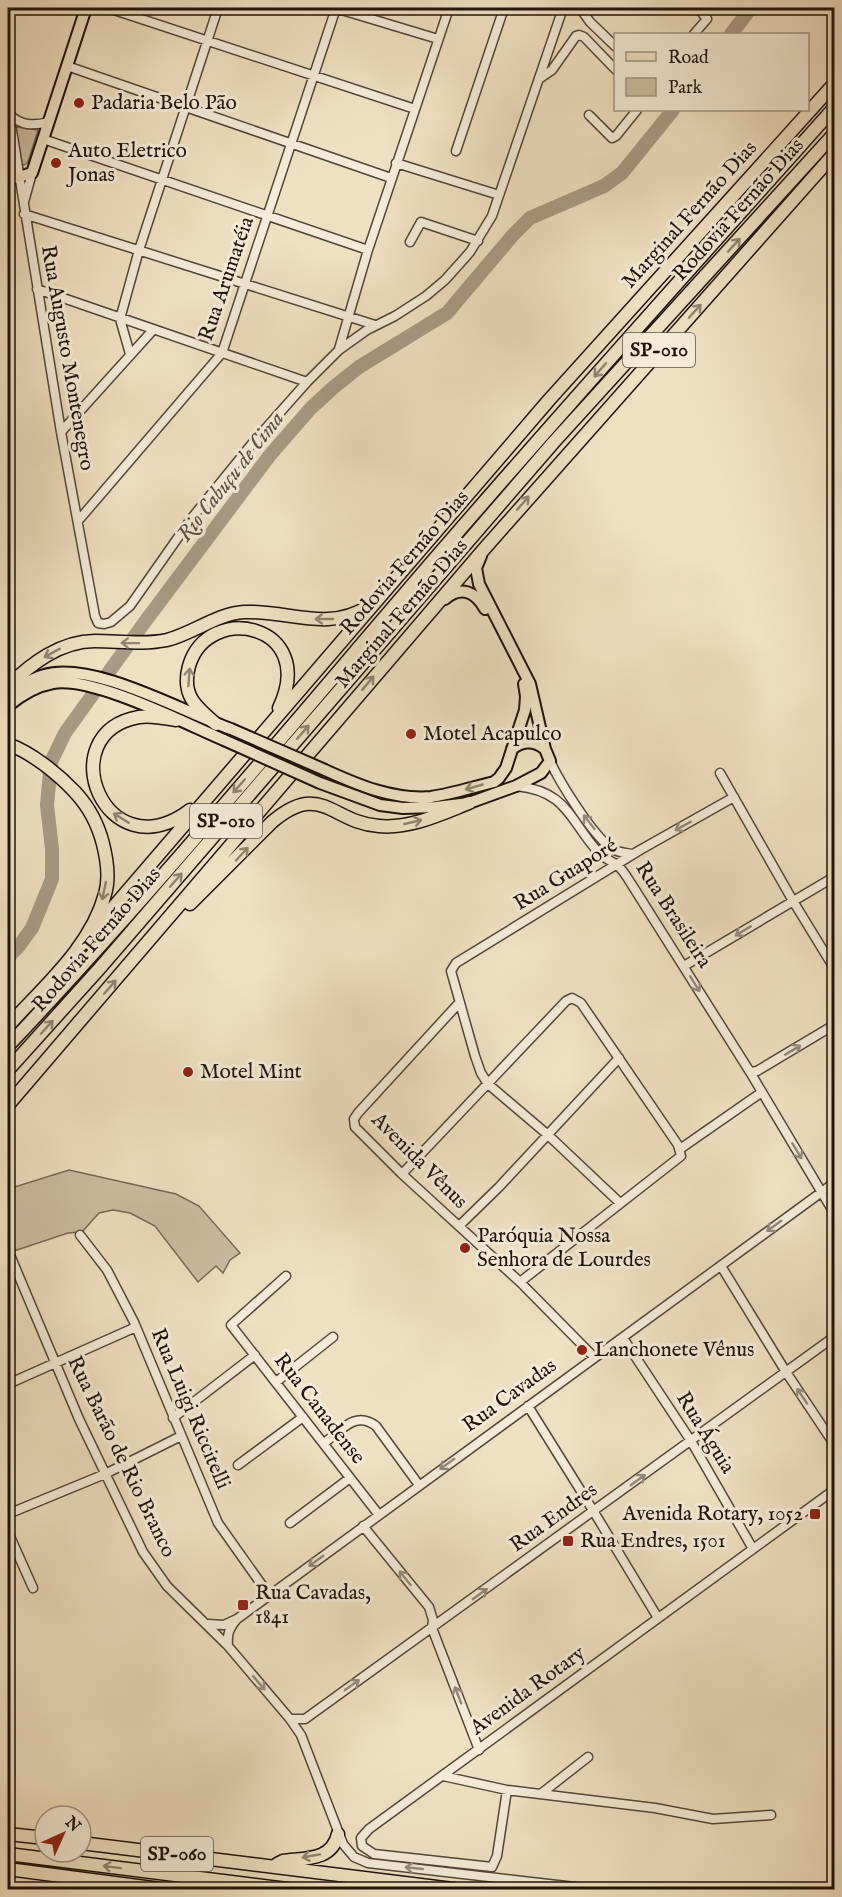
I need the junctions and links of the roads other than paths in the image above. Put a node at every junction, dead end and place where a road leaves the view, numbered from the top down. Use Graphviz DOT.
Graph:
graph roads {
  1 [pos="86,8"];
  2 [pos="108,8"];
  3 [pos="218,8"];
  4 [pos="335,8"];
  5 [pos="449,8"];
  6 [pos="504,8"];
  7 [pos="563,8"];
  8 [pos="581,8"];
  9 [pos="698,8"];
  10 [pos="695,33"];
  11 [pos="438,39"];
  12 [pos="208,41"];
  13 [pos="614,46"];
  14 [pos="67,66"];
  15 [pos="614,69"];
  16 [pos="314,76"];
  17 [pos="539,79"];
  18 [pos="834,84"];
  19 [pos="184,107"];
  20 [pos="834,108"];
  21 [pos="415,109"];
  22 [pos="8,110"];
  23 [pos="636,111"];
  24 [pos="589,115"];
  25 [pos="49,122"];
  26 [pos="834,134"];
  27 [pos="43,139"];
  28 [pos="291,144"];
  29 [pos="456,151"];
  30 [pos="834,155"];
  31 [pos="396,164"];
  32 [pos="32,173"];
  33 [pos="391,178"];
  34 [pos="13,179"];
  35 [pos="162,179"];
  36 [pos="499,195"];
  37 [pos="23,210"];
  38 [pos="268,216"];
  39 [pos="478,241"];
  40 [pos="410,242"];
  41 [pos="139,250"];
  42 [pos="368,250"];
  43 [pos="246,283"];
  44 [pos="37,290"];
  45 [pos="348,318"];
  46 [pos="120,319"];
  47 [pos="375,325"];
  48 [pos="153,330"];
  49 [pos="339,350"];
  50 [pos="222,353"];
  51 [pos="130,354"];
  52 [pos="307,382"];
  53 [pos="549,400"];
  54 [pos="61,432"];
  55 [pos="524,457"];
  56 [pos="78,521"];
  57 [pos="484,548"];
  58 [pos="443,571"];
  59 [pos="378,601"];
  60 [pos="431,611"];
  61 [pos="391,656"];
  62 [pos="8,686"];
  63 [pos="8,694"];
  64 [pos="8,706"];
  65 [pos="176,720"];
  66 [pos="272,723"];
  67 [pos="216,724"];
  68 [pos="8,744"];
  69 [pos="545,748"];
  70 [pos="512,749"];
  71 [pos="550,761"];
  72 [pos="720,773"];
  73 [pos="516,786"];
  74 [pos="210,795"];
  75 [pos="734,797"];
  76 [pos="469,803"];
  77 [pos="597,850"];
  78 [pos="634,854"];
  79 [pos="617,865"];
  80 [pos="598,877"];
  81 [pos="834,877"];
  82 [pos="793,902"];
  83 [pos="167,920"];
  84 [pos="81,945"];
  85 [pos="684,966"];
  86 [pos="834,968"];
  87 [pos="459,1003"];
  88 [pos="834,1025"];
  89 [pos="8,1026"];
  90 [pos="8,1046"];
  91 [pos="620,1058"];
  92 [pos="8,1070"];
  93 [pos="750,1072"];
  94 [pos="30,1078"];
  95 [pos="488,1084"];
  96 [pos="762,1092"];
  97 [pos="8,1094"];
  98 [pos="8,1105"];
  99 [pos="548,1135"];
  100 [pos="680,1149"];
  101 [pos="402,1174"];
  102 [pos="834,1183"];
  103 [pos="822,1192"];
  104 [pos="620,1203"];
  105 [pos="834,1212"];
  106 [pos="459,1226"];
  107 [pos="80,1235"];
  108 [pos="10,1255"];
  109 [pos="721,1266"];
  110 [pos="286,1276"];
  111 [pos="520,1282"];
  112 [pos="136,1327"];
  113 [pos="333,1337"];
  114 [pos="834,1337"];
  115 [pos="623,1338"];
  116 [pos="255,1355"];
  117 [pos="594,1357"];
  118 [pos="55,1363"];
  119 [pos="786,1372"];
  120 [pos="276,1382"];
  121 [pos="8,1384"];
  122 [pos="528,1407"];
  123 [pos="303,1417"];
  124 [pos="173,1418"];
  125 [pos="180,1436"];
  126 [pos="691,1441"];
  127 [pos="324,1443"];
  128 [pos="834,1444"];
  129 [pos="238,1465"];
  130 [pos="105,1473"];
  131 [pos="351,1478"];
  132 [pos="419,1485"];
  133 [pos="834,1490"];
  134 [pos="594,1512"];
  135 [pos="8,1514"];
  136 [pos="379,1515"];
  137 [pos="290,1523"];
  138 [pos="363,1526"];
  139 [pos="8,1532"];
  140 [pos="753,1549"];
  141 [pos="33,1588"];
  142 [pos="270,1595"];
  143 [pos="658,1618"];
  144 [pos="237,1619"];
  145 [pos="207,1624"];
  146 [pos="432,1628"];
  147 [pos="228,1646"];
  148 [pos="290,1719"];
  149 [pos="304,1719"];
  150 [pos="301,1735"];
  151 [pos="479,1750"];
  152 [pos="588,1757"];
  153 [pos="443,1776"];
  154 [pos="507,1790"];
  155 [pos="542,1793"];
  156 [pos="771,1815"];
  157 [pos="8,1833"];
  158 [pos="338,1834"];
  159 [pos="33,1836"];
  160 [pos="93,1844"];
  161 [pos="8,1854"];
  162 [pos="273,1866"];
  163 [pos="8,1869"];
  164 [pos="168,1890"];
  165 [pos="296,1890"];
  166 [pos="461,1890"];
  167 [pos="601,1890"];
  1 -- 14 [label="main road"];
  2 -- 12 [label="street"];
  3 -- 12 [label="street"];
  4 -- 11 [label="street"];
  4 -- 16 [label="street, Rua Arumatéia"];
  5 -- 11 [label="street"];
  6 -- 29 [label="street"];
  7 -- 17 [label="street"];
  8 -- 13 [label="street"];
  9 -- 10 [label="street"];
  11 -- 21 [label="street"];
  12 -- 16 [label="street"];
  12 -- 19 [label="street"];
  14 -- 19 [label="street"];
  14 -- 25 [label="main road"];
  15 -- 17 [label="street"];
  16 -- 21 [label="street"];
  16 -- 28 [label="street, Rua Arumatéia"];
  17 -- 36 [label="street"];
  18 -- 53 [label="highway, Marginal Fernão Dias / SP-010"];
  19 -- 28 [label="street"];
  19 -- 35 [label="street"];
  20 -- 55 [label="highway, Rodovia Fernão Dias / SP-010, one-way"];
  21 -- 31 [label="street"];
  22 -- 25 [label="street"];
  22 -- 34 [label="street, Rua Augusto Montenegro"];
  23 -- 24 [label="street"];
  25 -- 27 [label="main road"];
  58 -- 26 [label="highway, Rodovia Fernão Dias / SP-010, one-way"];
  27 -- 32 [label="main road"];
  27 -- 35 [label="street"];
  28 -- 33 [label="street"];
  28 -- 38 [label="street, Rua Arumatéia"];
  57 -- 30 [label="highway, Marginal Fernão Dias / SP-010, one-way"];
  31 -- 33 [label="street"];
  31 -- 36 [label="street"];
  32 -- 34 [label="main road"];
  32 -- 37 [label="street"];
  33 -- 42 [label="street"];
  34 -- 37 [label="street, Rua Augusto Montenegro"];
  35 -- 38 [label="street"];
  35 -- 41 [label="street"];
  36 -- 39 [label="street"];
  37 -- 41 [label="street"];
  37 -- 44 [label="street, Rua Augusto Montenegro"];
  38 -- 42 [label="street"];
  38 -- 43 [label="street, Rua Arumatéia"];
  39 -- 40 [label="street"];
  39 -- 47 [label="street"];
  41 -- 43 [label="street"];
  41 -- 46 [label="street"];
  42 -- 45 [label="street"];
  43 -- 45 [label="street"];
  43 -- 50 [label="street, Rua Arumatéia"];
  44 -- 46 [label="street"];
  44 -- 54 [label="street, Rua Augusto Montenegro"];
  45 -- 47 [label="street"];
  45 -- 49 [label="street"];
  46 -- 48 [label="street"];
  46 -- 51 [label="street"];
  47 -- 49 [label="street"];
  48 -- 50 [label="street"];
  48 -- 51 [label="street"];
  49 -- 52 [label="street"];
  50 -- 52 [label="street"];
  50 -- 56 [label="street, Rua Arumatéia"];
  51 -- 54 [label="street"];
  52 -- 56 [label="street, Rua Augusto Montenegro"];
  53 -- 55 [label="highway"];
  53 -- 59 [label="highway, Marginal Fernão Dias / SP-010"];
  54 -- 56 [label="street, Rua Augusto Montenegro"];
  55 -- 90 [label="highway, Rodovia Fernão Dias / SP-010, one-way"];
  57 -- 60 [label="highway, Marginal Fernão Dias / SP-010"];
  57 -- 69 [label="main road, Rua Brasileira"];
  58 -- 61 [label="highway"];
  92 -- 58 [label="highway, Rodovia Fernão Dias / SP-010, one-way"];
  59 -- 62 [label="highway, one-way"];
  59 -- 66 [label="highway, Marginal Fernão Dias / SP-010"];
  60 -- 61 [label="highway, Marginal Fernão Dias / SP-010"];
  60 -- 70 [label="main road"];
  83 -- 61 [label="highway, Marginal Fernão Dias / SP-010, one-way"];
  63 -- 67 [label="main road"];
  64 -- 65 [label="main road"];
  74 -- 65 [label="highway, one-way"];
  65 -- 76 [label="main road, bridge"];
  67 -- 66 [label="highway, one-way"];
  66 -- 74 [label="highway, Marginal Fernão Dias / SP-010"];
  70 -- 67 [label="main road, one-way, bridge"];
  68 -- 84 [label="highway, one-way"];
  69 -- 70 [label="main road"];
  69 -- 71 [label="main road, Rua Brasileira"];
  71 -- 73 [label="main road"];
  78 -- 71 [label="street, Rua Brasileira, one-way"];
  72 -- 75 [label="street"];
  73 -- 76 [label="main road"];
  73 -- 77 [label="street, Rua Brasileira"];
  74 -- 84 [label="highway, Marginal Fernão Dias / SP-010"];
  75 -- 78 [label="street, Rua Guaporé, one-way"];
  75 -- 82 [label="street"];
  83 -- 76 [label="highway, one-way"];
  77 -- 79 [label="street, Rua Brasileira"];
  77 -- 80 [label="street"];
  78 -- 79 [label="street, Rua Guaporé"];
  79 -- 80 [label="street, Rua Guaporé"];
  79 -- 85 [label="street, Rua Brasileira"];
  80 -- 87 [label="street, Rua Guaporé"];
  81 -- 82 [label="street"];
  82 -- 85 [label="street, one-way"];
  82 -- 86 [label="street"];
  94 -- 83 [label="highway, Marginal Fernão Dias / SP-010, one-way"];
  84 -- 89 [label="highway, Marginal Fernão Dias"];
  85 -- 93 [label="street, Rua Brasileira, one-way"];
  87 -- 95 [label="street"];
  87 -- 101 [label="street, Avenida Vênus"];
  93 -- 88 [label="street, one-way"];
  91 -- 95 [label="street"];
  91 -- 99 [label="street"];
  91 -- 100 [label="street"];
  93 -- 96 [label="street, Rua Brasileira"];
  94 -- 97 [label="highway"];
  94 -- 98 [label="highway, Marginal Fernão Dias / SP-010"];
  95 -- 99 [label="street"];
  95 -- 101 [label="street"];
  96 -- 100 [label="street"];
  96 -- 103 [label="street, Rua Brasileira, one-way"];
  99 -- 104 [label="street"];
  99 -- 106 [label="street"];
  100 -- 104 [label="street"];
  101 -- 106 [label="street, Avenida Vênus"];
  102 -- 103 [label="street, Rua Cavadas"];
  103 -- 105 [label="street, Rua Brasileira"];
  103 -- 109 [label="street, Rua Cavadas, one-way"];
  104 -- 111 [label="street"];
  106 -- 111 [label="street, Avenida Vênus"];
  107 -- 112 [label="street, Rua Luigi Riccitelli"];
  108 -- 118 [label="street, Rua Barão de Rio Branco"];
  109 -- 115 [label="street, Rua Cavadas"];
  109 -- 119 [label="street"];
  110 -- 116 [label="street, Rua Canadense"];
  111 -- 117 [label="street, Avenida Vênus"];
  112 -- 118 [label="street"];
  112 -- 124 [label="street, Rua Luigi Riccitelli"];
  113 -- 120 [label="street"];
  114 -- 119 [label="street, Rua Endres"];
  115 -- 117 [label="street, Rua Cavadas"];
  115 -- 126 [label="street, Rua Águia"];
  116 -- 120 [label="street, Rua Canadense"];
  116 -- 124 [label="street"];
  117 -- 122 [label="street, Rua Cavadas"];
  118 -- 121 [label="street"];
  118 -- 130 [label="street, Rua Barão de Rio Branco"];
  119 -- 126 [label="street, Rua Endres"];
  128 -- 119 [label="street, one-way"];
  120 -- 123 [label="street, Rua Canadense"];
  122 -- 132 [label="street, Rua Cavadas, one-way"];
  122 -- 134 [label="street"];
  123 -- 127 [label="street, Rua Canadense"];
  123 -- 129 [label="street"];
  124 -- 125 [label="street, Rua Luigi Riccitelli"];
  125 -- 130 [label="street"];
  125 -- 142 [label="street, Rua Luigi Riccitelli"];
  134 -- 126 [label="street, Rua Endres, one-way"];
  126 -- 140 [label="street, Rua Águia"];
  127 -- 131 [label="street, Rua Canadense"];
  127 -- 132 [label="street"];
  130 -- 135 [label="street"];
  130 -- 145 [label="street, Rua Barão de Rio Branco"];
  131 -- 136 [label="street, Rua Canadense"];
  131 -- 137 [label="street"];
  132 -- 136 [label="street, Rua Cavadas"];
  133 -- 140 [label="street, Avenida Rotary"];
  134 -- 143 [label="street"];
  146 -- 134 [label="street, Rua Endres, one-way"];
  136 -- 138 [label="street, Rua Cavadas"];
  138 -- 142 [label="street, Rua Cavadas, one-way"];
  146 -- 138 [label="street, one-way"];
  139 -- 141 [label="street"];
  140 -- 143 [label="street, Avenida Rotary"];
  142 -- 144 [label="street, Rua Cavadas"];
  143 -- 151 [label="street, Avenida Rotary"];
  144 -- 145 [label="street, Rua Cavadas"];
  144 -- 147 [label="street"];
  145 -- 147 [label="street, Rua Barão de Rio Branco"];
  149 -- 146 [label="street, Rua Endres, one-way"];
  151 -- 146 [label="street, one-way"];
  147 -- 148 [label="street, Rua Barão de Rio Branco, one-way"];
  148 -- 149 [label="street"];
  148 -- 150 [label="street, Rua Barão de Rio Branco"];
  149 -- 150 [label="street"];
  150 -- 158 [label="street, Rua Barão de Rio Branco"];
  151 -- 153 [label="street, Avenida Rotary"];
  152 -- 155 [label="street"];
  153 -- 154 [label="street"];
  153 -- 154 [label="street, Avenida Rotary"];
  154 -- 155 [label="street"];
  155 -- 156 [label="street"];
  157 -- 159 [label="highway"];
  158 -- 162 [label="highway, one-way"];
  167 -- 158 [label="street, Rua Barão de Rio Branco, one-way"];
  160 -- 162 [label="highway, SP-060"];
  165 -- 161 [label="highway, SP-060, one-way"];
  162 -- 166 [label="highway, SP-060"];
  163 -- 164 [label="highway, SP-060"];
}
